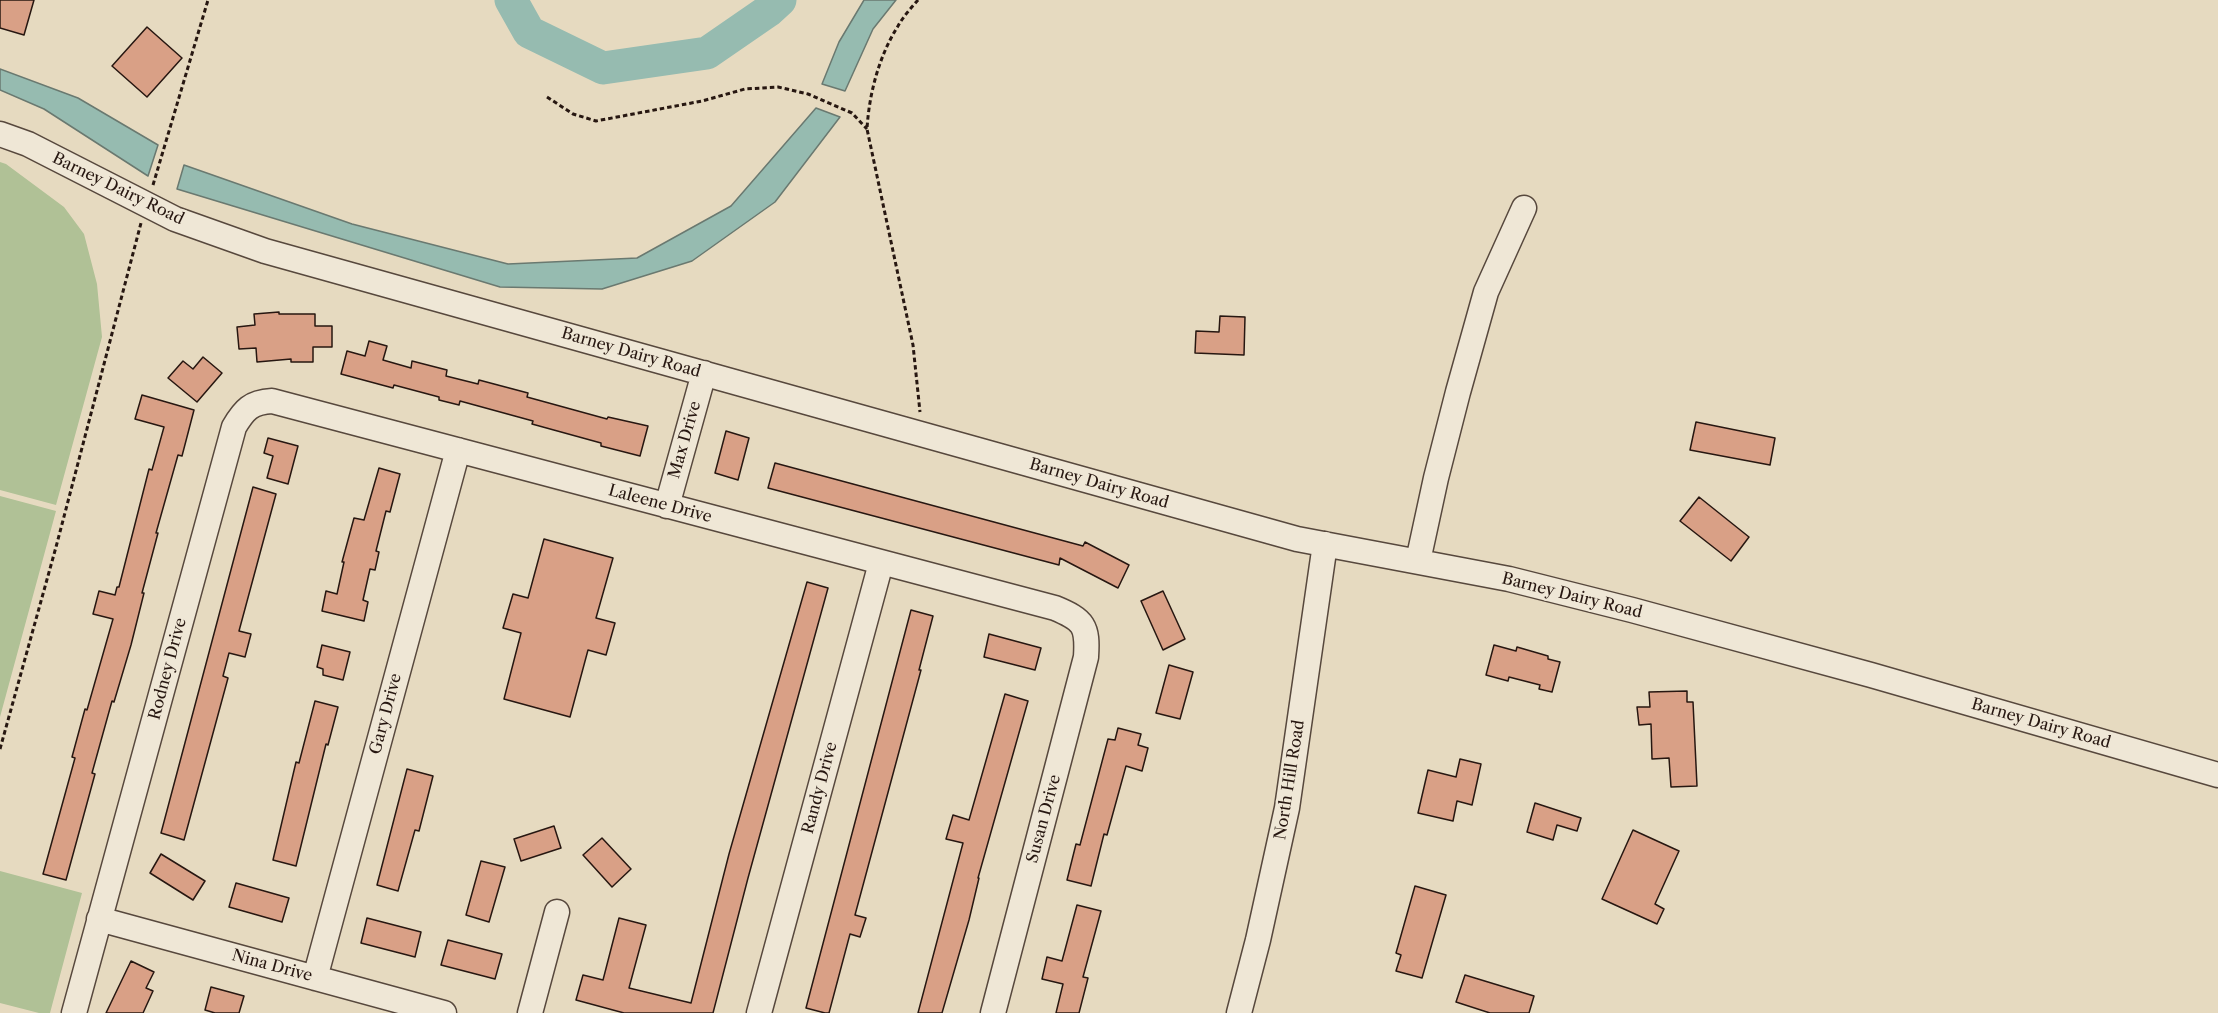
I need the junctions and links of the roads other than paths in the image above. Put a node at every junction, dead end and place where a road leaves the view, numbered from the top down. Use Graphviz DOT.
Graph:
graph roads {
  1 [pos="0,134"];
  2 [pos="1524,208"];
  3 [pos="704,373"];
  4 [pos="238,420"];
  5 [pos="458,450"];
  6 [pos="667,506"];
  7 [pos="1325,544"];
  8 [pos="1418,561"];
  9 [pos="881,563"];
  10 [pos="1083,625"];
  11 [pos="2218,775"];
  12 [pos="557,912"];
  13 [pos="99,919"];
  14 [pos="315,978"];
  15 [pos="74,1013"];
  16 [pos="444,1013"];
  17 [pos="530,1013"];
  18 [pos="759,1013"];
  19 [pos="993,1013"];
  20 [pos="1239,1013"];
  1 -- 3 [label="street, Barney Dairy Road"];
  2 -- 8 [label="street"];
  3 -- 6 [label="street, Max Drive"];
  3 -- 7 [label="street, Barney Dairy Road"];
  4 -- 5 [label="street, Laleene Drive"];
  4 -- 13 [label="street, Rodney Drive"];
  5 -- 6 [label="street, Laleene Drive"];
  5 -- 14 [label="street, Gary Drive"];
  6 -- 9 [label="street, Laleene Drive"];
  7 -- 8 [label="street, Barney Dairy Road"];
  7 -- 20 [label="street, North Hill Road"];
  8 -- 11 [label="street, Barney Dairy Road"];
  9 -- 10 [label="street, Laleene Drive"];
  9 -- 18 [label="street, Randy Drive"];
  10 -- 19 [label="street, Susan Drive"];
  12 -- 17 [label="street"];
  13 -- 14 [label="street, Nina Drive"];
  13 -- 15 [label="street, Rodney Drive"];
  14 -- 16 [label="street, Nina Drive"];
}
